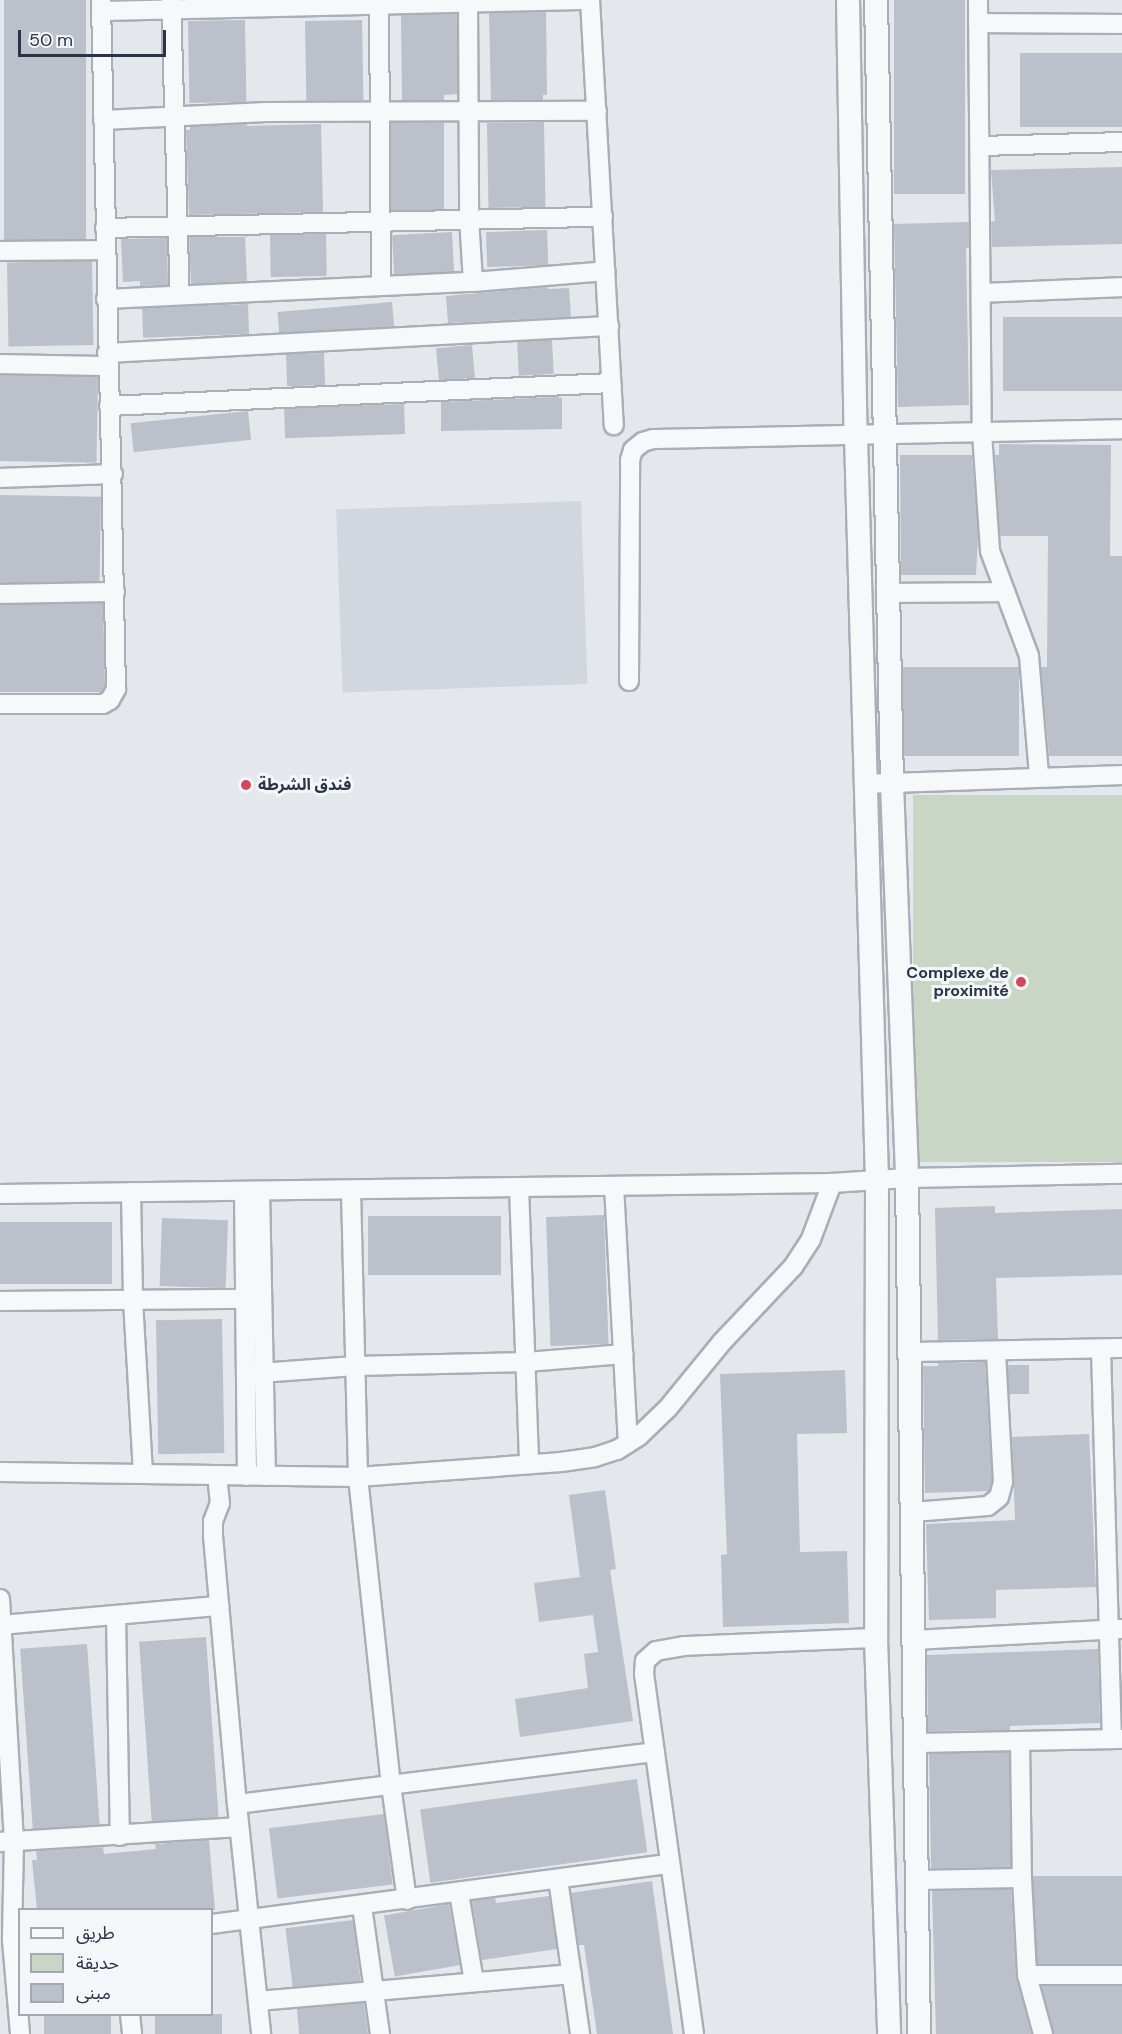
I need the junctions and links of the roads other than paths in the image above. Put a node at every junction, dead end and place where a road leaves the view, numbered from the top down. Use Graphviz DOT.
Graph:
graph roads {
  1 [pos="583,0"];
  2 [pos="590,0"];
  3 [pos="848,0"];
  4 [pos="876,0"];
  5 [pos="978,0"];
  6 [pos="468,1"];
  7 [pos="379,2"];
  8 [pos="171,4"];
  9 [pos="101,5"];
  10 [pos="978,23"];
  11 [pos="1122,24"];
  12 [pos="470,111"];
  13 [pos="597,111"];
  14 [pos="381,112"];
  15 [pos="173,117"];
  16 [pos="103,120"];
  17 [pos="1122,142"];
  18 [pos="980,146"];
  19 [pos="603,217"];
  20 [pos="469,218"];
  21 [pos="381,220"];
  22 [pos="176,226"];
  23 [pos="105,228"];
  24 [pos="105,250"];
  25 [pos="0,251"];
  26 [pos="606,271"];
  27 [pos="473,282"];
  28 [pos="381,286"];
  29 [pos="1122,286"];
  30 [pos="981,293"];
  31 [pos="180,295"];
  32 [pos="106,299"];
  33 [pos="609,326"];
  34 [pos="107,359"];
  35 [pos="0,364"];
  36 [pos="611,383"];
  37 [pos="110,406"];
  38 [pos="614,425"];
  39 [pos="1122,429"];
  40 [pos="982,433"];
  41 [pos="884,435"];
  42 [pos="856,437"];
  43 [pos="113,474"];
  44 [pos="0,478"];
  45 [pos="115,592"];
  46 [pos="1005,592"];
  47 [pos="890,593"];
  48 [pos="0,594"];
  49 [pos="629,681"];
  50 [pos="0,704"];
  51 [pos="1122,775"];
  52 [pos="1039,776"];
  53 [pos="865,784"];
  54 [pos="892,784"];
  55 [pos="1122,1174"];
  56 [pos="907,1178"];
  57 [pos="878,1179"];
  58 [pos="832,1183"];
  59 [pos="614,1186"];
  60 [pos="519,1187"];
  61 [pos="351,1190"];
  62 [pos="252,1191"];
  63 [pos="131,1192"];
  64 [pos="0,1194"];
  65 [pos="246,1299"];
  66 [pos="133,1300"];
  67 [pos="0,1301"];
  68 [pos="1101,1348"];
  69 [pos="1122,1348"];
  70 [pos="996,1351"];
  71 [pos="909,1352"];
  72 [pos="624,1354"];
  73 [pos="527,1362"];
  74 [pos="355,1366"];
  75 [pos="256,1373"];
  76 [pos="628,1443"];
  77 [pos="529,1464"];
  78 [pos="1113,1464"];
  79 [pos="0,1472"];
  80 [pos="143,1474"];
  81 [pos="217,1475"];
  82 [pos="247,1476"];
  83 [pos="266,1476"];
  84 [pos="358,1477"];
  85 [pos="913,1512"];
  86 [pos="0,1599"];
  87 [pos="219,1606"];
  88 [pos="116,1615"];
  89 [pos="1,1625"];
  90 [pos="1115,1629"];
  91 [pos="876,1638"];
  92 [pos="913,1640"];
  93 [pos="1117,1739"];
  94 [pos="1020,1741"];
  95 [pos="914,1743"];
  96 [pos="655,1752"];
  97 [pos="391,1785"];
  98 [pos="237,1804"];
  99 [pos="239,1827"];
  100 [pos="120,1836"];
  101 [pos="7,1842"];
  102 [pos="670,1864"];
  103 [pos="1022,1878"];
  104 [pos="558,1879"];
  105 [pos="916,1880"];
  106 [pos="459,1893"];
  107 [pos="407,1900"];
  108 [pos="362,1906"];
  109 [pos="249,1921"];
  110 [pos="213,1924"];
  111 [pos="16,1940"];
  112 [pos="572,1974"];
  113 [pos="1027,1975"];
  114 [pos="1122,1975"];
  115 [pos="474,1982"];
  116 [pos="18,1987"];
  117 [pos="373,1991"];
  118 [pos="258,2001"];
  119 [pos="19,2016"];
  120 [pos="130,2016"];
  121 [pos="20,2034"];
  122 [pos="132,2034"];
  123 [pos="261,2034"];
  124 [pos="380,2034"];
  125 [pos="580,2034"];
  126 [pos="694,2034"];
  127 [pos="889,2034"];
  128 [pos="919,2034"];
  129 [pos="1043,2034"];
  1 -- 6 [label="street"];
  2 -- 13 [label="street"];
  3 -- 42 [label="street"];
  4 -- 41 [label="street"];
  5 -- 10 [label="street"];
  6 -- 7 [label="street"];
  6 -- 12 [label="street"];
  7 -- 8 [label="street"];
  7 -- 14 [label="street"];
  8 -- 9 [label="street"];
  8 -- 15 [label="street"];
  9 -- 16 [label="street"];
  10 -- 11 [label="street"];
  10 -- 18 [label="street"];
  12 -- 13 [label="street"];
  12 -- 14 [label="street"];
  12 -- 20 [label="street"];
  13 -- 19 [label="street"];
  14 -- 15 [label="street"];
  14 -- 21 [label="street"];
  15 -- 16 [label="street"];
  15 -- 22 [label="street"];
  16 -- 23 [label="street"];
  17 -- 18 [label="street"];
  18 -- 30 [label="street"];
  19 -- 20 [label="street"];
  19 -- 26 [label="street"];
  20 -- 21 [label="street"];
  20 -- 27 [label="street"];
  21 -- 22 [label="street"];
  21 -- 28 [label="street"];
  22 -- 23 [label="street"];
  22 -- 31 [label="street"];
  23 -- 24 [label="street"];
  24 -- 25 [label="street"];
  24 -- 32 [label="street"];
  26 -- 27 [label="street"];
  26 -- 33 [label="street"];
  27 -- 28 [label="street"];
  28 -- 31 [label="street"];
  29 -- 30 [label="street"];
  30 -- 40 [label="street"];
  31 -- 32 [label="street"];
  32 -- 34 [label="street"];
  33 -- 34 [label="street"];
  33 -- 36 [label="street"];
  34 -- 35 [label="street"];
  34 -- 37 [label="street"];
  36 -- 37 [label="street"];
  36 -- 38 [label="street"];
  37 -- 43 [label="street"];
  39 -- 40 [label="street"];
  40 -- 41 [label="street"];
  40 -- 46 [label="street"];
  41 -- 42 [label="street"];
  41 -- 47 [label="street"];
  42 -- 49 [label="street"];
  42 -- 53 [label="street"];
  43 -- 44 [label="street"];
  43 -- 45 [label="street"];
  45 -- 48 [label="street"];
  45 -- 50 [label="street"];
  46 -- 47 [label="street"];
  46 -- 52 [label="street"];
  47 -- 54 [label="street"];
  51 -- 52 [label="street"];
  52 -- 54 [label="street"];
  53 -- 54 [label="street"];
  53 -- 57 [label="street"];
  54 -- 56 [label="street"];
  55 -- 56 [label="street"];
  56 -- 57 [label="street"];
  56 -- 71 [label="street"];
  57 -- 58 [label="street"];
  57 -- 91 [label="street"];
  58 -- 59 [label="street"];
  58 -- 76 [label="street"];
  59 -- 60 [label="street"];
  59 -- 72 [label="street"];
  60 -- 61 [label="street"];
  60 -- 73 [label="street"];
  61 -- 62 [label="street"];
  61 -- 74 [label="street"];
  62 -- 63 [label="street"];
  62 -- 65 [label="street"];
  62 -- 75 [label="street"];
  63 -- 64 [label="street"];
  63 -- 66 [label="street"];
  65 -- 66 [label="street"];
  65 -- 75 [label="street"];
  66 -- 67 [label="street"];
  66 -- 80 [label="street"];
  68 -- 69 [label="street"];
  68 -- 70 [label="street"];
  68 -- 78 [label="street"];
  70 -- 71 [label="street"];
  70 -- 85 [label="street"];
  71 -- 85 [label="street"];
  72 -- 73 [label="street"];
  72 -- 76 [label="street"];
  73 -- 74 [label="street"];
  73 -- 77 [label="street"];
  74 -- 75 [label="street"];
  74 -- 84 [label="street"];
  75 -- 82 [label="street"];
  75 -- 83 [label="street"];
  76 -- 77 [label="street"];
  77 -- 84 [label="street"];
  78 -- 90 [label="street"];
  79 -- 80 [label="street"];
  80 -- 81 [label="street"];
  81 -- 82 [label="street"];
  81 -- 87 [label="street"];
  82 -- 83 [label="street"];
  83 -- 84 [label="street"];
  84 -- 97 [label="street"];
  85 -- 92 [label="street"];
  86 -- 89 [label="street"];
  87 -- 88 [label="street"];
  87 -- 98 [label="street"];
  88 -- 89 [label="street"];
  88 -- 100 [label="street"];
  89 -- 101 [label="street"];
  90 -- 92 [label="street"];
  90 -- 93 [label="street"];
  91 -- 96 [label="street"];
  91 -- 127 [label="street"];
  92 -- 95 [label="street"];
  93 -- 94 [label="street"];
  94 -- 95 [label="street"];
  94 -- 103 [label="street"];
  95 -- 105 [label="street"];
  96 -- 97 [label="street"];
  96 -- 102 [label="street"];
  97 -- 98 [label="street"];
  97 -- 107 [label="street"];
  98 -- 99 [label="street"];
  99 -- 100 [label="street"];
  99 -- 109 [label="street"];
  100 -- 101 [label="street"];
  101 -- 111 [label="street"];
  102 -- 104 [label="street"];
  102 -- 126 [label="street"];
  103 -- 105 [label="street"];
  103 -- 113 [label="street"];
  104 -- 106 [label="street"];
  104 -- 112 [label="street"];
  105 -- 128 [label="street"];
  106 -- 107 [label="street"];
  106 -- 115 [label="street"];
  107 -- 108 [label="street"];
  108 -- 109 [label="street"];
  108 -- 117 [label="street"];
  109 -- 110 [label="street"];
  109 -- 118 [label="street"];
  111 -- 116 [label="street"];
  112 -- 115 [label="street"];
  112 -- 125 [label="street"];
  113 -- 114 [label="street"];
  113 -- 129 [label="street"];
  115 -- 117 [label="street"];
  117 -- 118 [label="street"];
  117 -- 124 [label="street"];
  118 -- 123 [label="street"];
  119 -- 121 [label="street"];
  120 -- 122 [label="street"];
}
